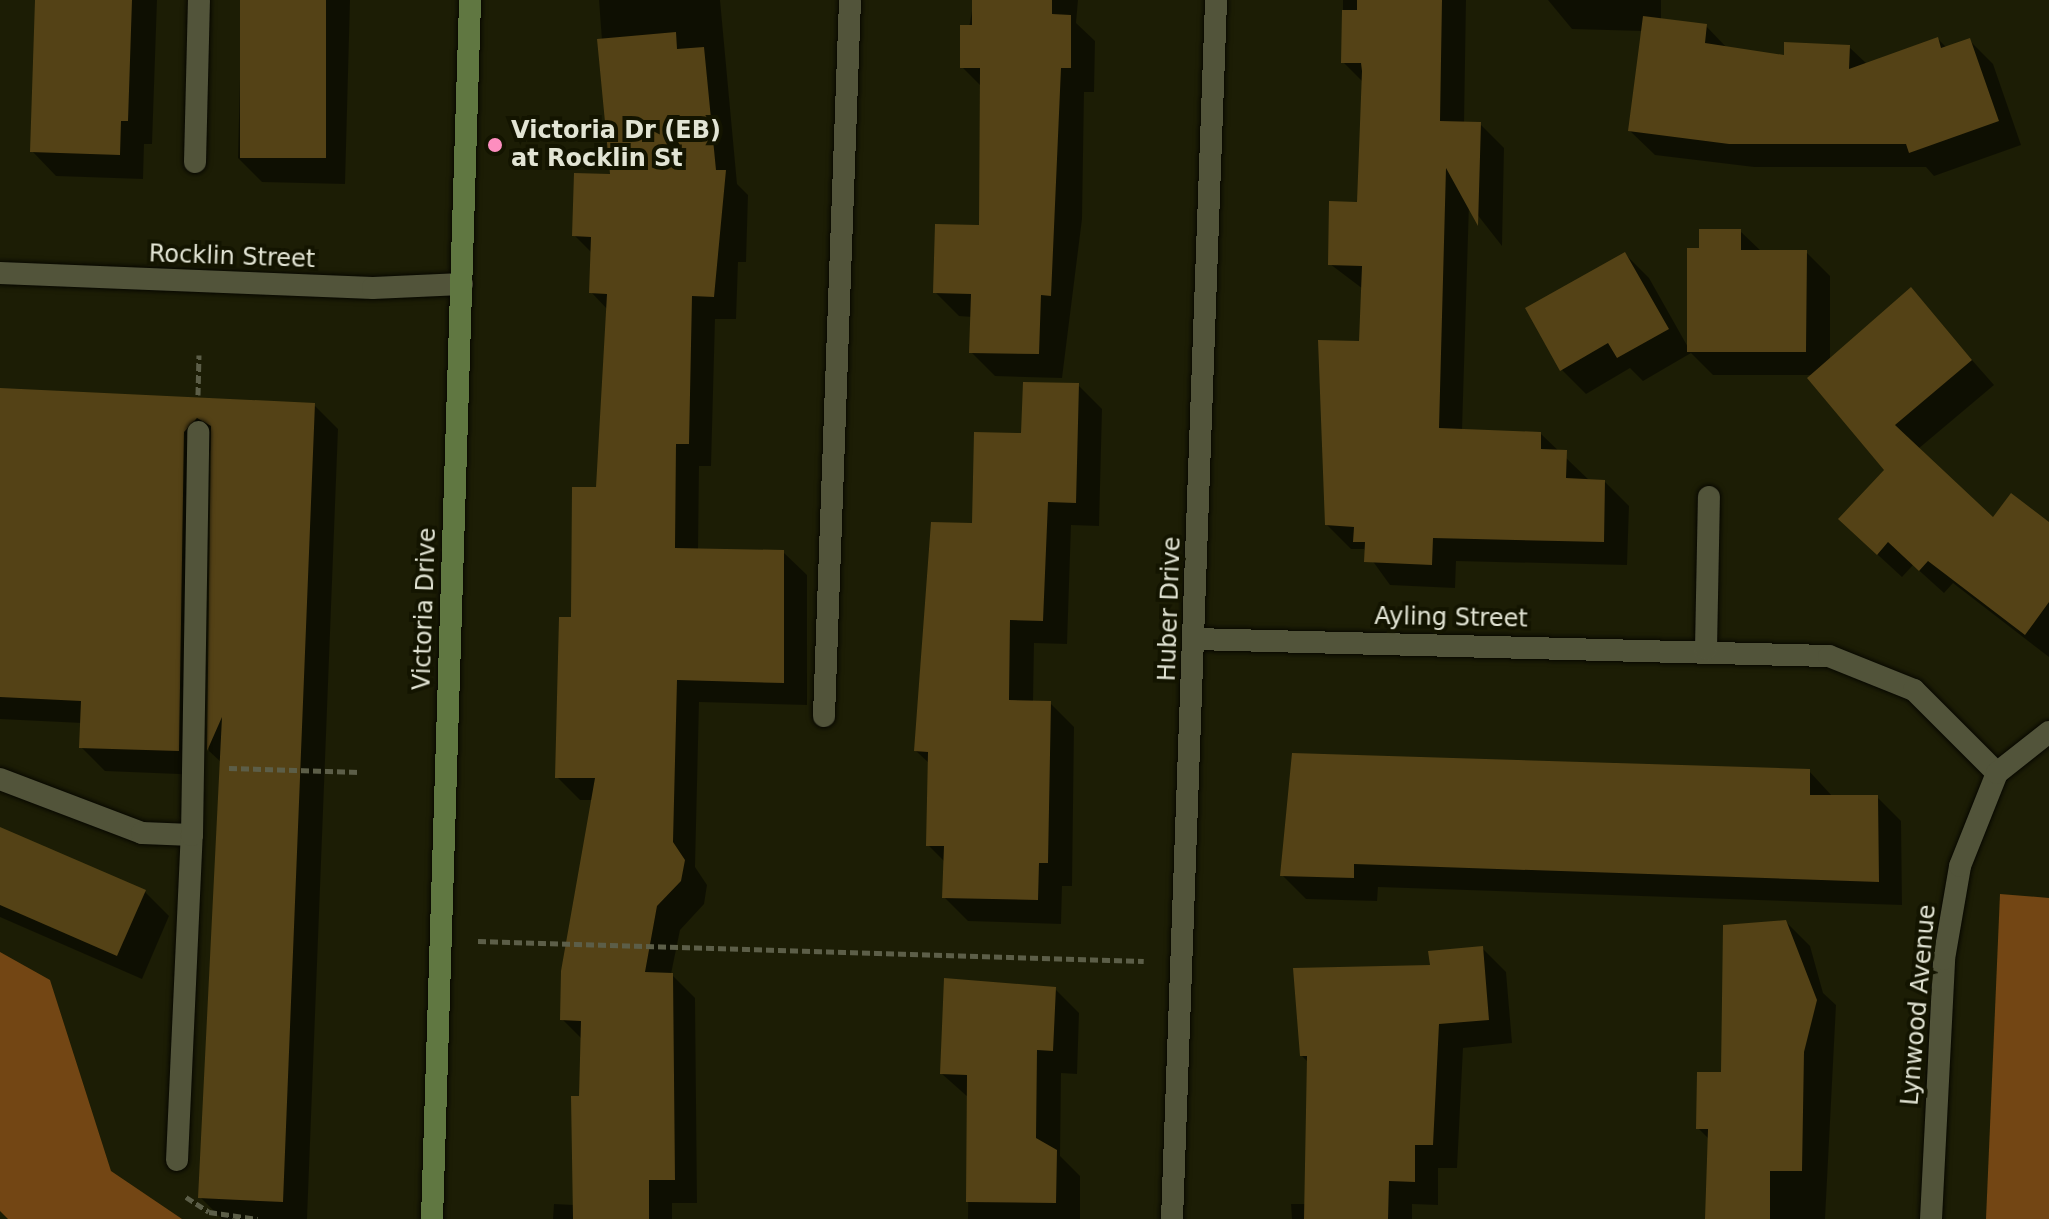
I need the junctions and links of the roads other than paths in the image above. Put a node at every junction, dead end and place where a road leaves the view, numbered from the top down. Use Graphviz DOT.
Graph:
graph roads {
  1 [pos="199,0"];
  2 [pos="470,0"];
  3 [pos="850,0"];
  4 [pos="1216,0"];
  5 [pos="195,162"];
  6 [pos="0,273"];
  7 [pos="462,284"];
  8 [pos="198,432"];
  9 [pos="1709,497"];
  10 [pos="1195,639"];
  11 [pos="1706,649"];
  12 [pos="824,716"];
  13 [pos="2049,732"];
  14 [pos="1997,773"];
  15 [pos="0,779"];
  16 [pos="192,835"];
  17 [pos="177,1160"];
  18 [pos="432,1219"];
  19 [pos="1172,1219"];
  20 [pos="1931,1219"];
  1 -- 5 [label="street"];
  2 -- 7 [label="main road, Victoria Drive"];
  3 -- 12 [label="street"];
  4 -- 10 [label="street, Huber Drive"];
  6 -- 7 [label="street, Rocklin Street"];
  7 -- 18 [label="main road, Victoria Drive"];
  8 -- 16 [label="street"];
  9 -- 11 [label="street"];
  10 -- 11 [label="street, Ayling Street"];
  10 -- 19 [label="street, Huber Drive"];
  11 -- 14 [label="street, Ayling Street"];
  13 -- 14 [label="street"];
  14 -- 20 [label="street, Lynwood Avenue"];
  15 -- 16 [label="street"];
  16 -- 17 [label="street"];
}
